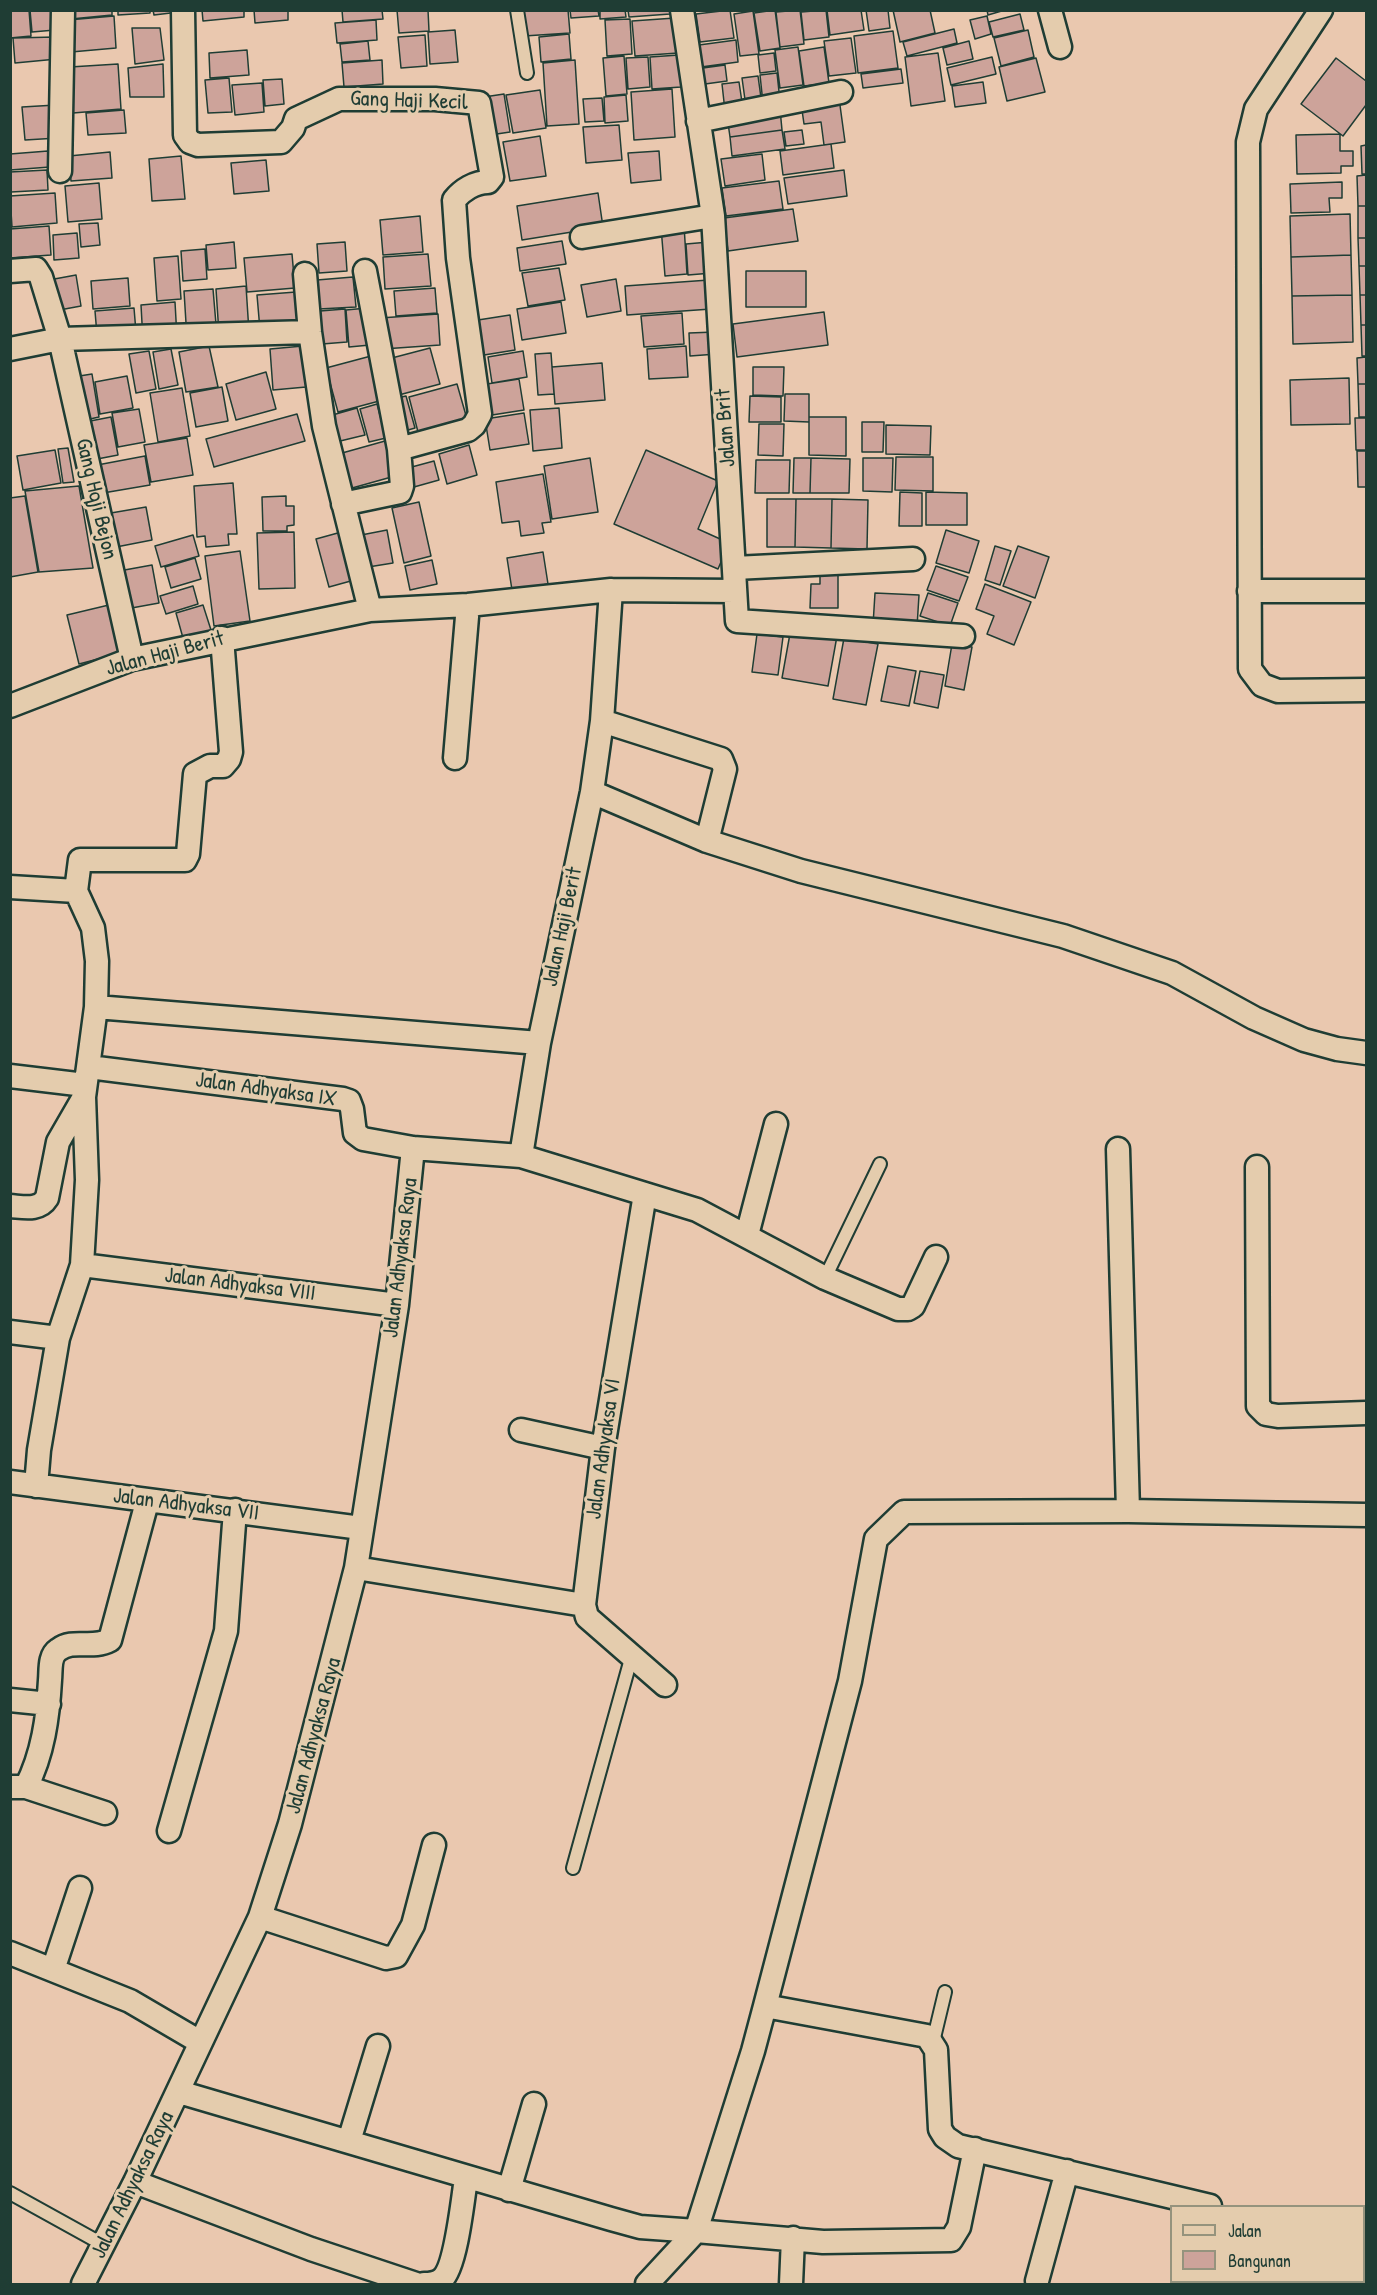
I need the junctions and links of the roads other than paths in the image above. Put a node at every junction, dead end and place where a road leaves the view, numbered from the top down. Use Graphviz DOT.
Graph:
graph roads {
  1 [pos="63,10"];
  2 [pos="183,10"];
  3 [pos="517,10"];
  4 [pos="682,10"];
  5 [pos="1050,10"];
  6 [pos="1321,10"];
  7 [pos="1060,47"];
  8 [pos="527,73"];
  9 [pos="841,92"];
  10 [pos="698,121"];
  11 [pos="60,171"];
  12 [pos="713,216"];
  13 [pos="582,237"];
  14 [pos="10,271"];
  15 [pos="365,271"];
  16 [pos="305,274"];
  17 [pos="310,332"];
  18 [pos="60,339"];
  19 [pos="10,349"];
  20 [pos="399,449"];
  21 [pos="343,504"];
  22 [pos="913,560"];
  23 [pos="735,568"];
  24 [pos="611,590"];
  25 [pos="735,591"];
  26 [pos="1249,591"];
  27 [pos="1366,591"];
  28 [pos="468,605"];
  29 [pos="370,610"];
  30 [pos="963,636"];
  31 [pos="222,638"];
  32 [pos="132,659"];
  33 [pos="1366,690"];
  34 [pos="10,706"];
  35 [pos="602,721"];
  36 [pos="455,758"];
  37 [pos="592,792"];
  38 [pos="707,841"];
  39 [pos="10,887"];
  40 [pos="76,891"];
  41 [pos="96,1007"];
  42 [pos="539,1043"];
  43 [pos="1366,1053"];
  44 [pos="10,1076"];
  45 [pos="86,1083"];
  46 [pos="776,1124"];
  47 [pos="413,1148"];
  48 [pos="1118,1149"];
  49 [pos="521,1156"];
  50 [pos="880,1164"];
  51 [pos="1257,1167"];
  52 [pos="645,1194"];
  53 [pos="10,1206"];
  54 [pos="747,1234"];
  55 [pos="936,1257"];
  56 [pos="82,1265"];
  57 [pos="825,1278"];
  58 [pos="397,1305"];
  59 [pos="10,1332"];
  60 [pos="58,1338"];
  61 [pos="1366,1413"];
  62 [pos="521,1430"];
  63 [pos="603,1448"];
  64 [pos="10,1482"];
  65 [pos="36,1486"];
  66 [pos="147,1502"];
  67 [pos="235,1510"];
  68 [pos="1128,1511"];
  69 [pos="1366,1515"];
  70 [pos="361,1528"];
  71 [pos="356,1568"];
  72 [pos="584,1605"];
  73 [pos="632,1655"];
  74 [pos="665,1685"];
  75 [pos="10,1700"];
  76 [pos="49,1704"];
  77 [pos="18,1787"];
  78 [pos="105,1813"];
  79 [pos="170,1831"];
  80 [pos="434,1845"];
  81 [pos="573,1868"];
  82 [pos="80,1888"];
  83 [pos="260,1917"];
  84 [pos="10,1953"];
  85 [pos="53,1970"];
  86 [pos="945,1992"];
  87 [pos="765,2006"];
  88 [pos="200,2042"];
  89 [pos="933,2042"];
  90 [pos="378,2046"];
  91 [pos="179,2092"];
  92 [pos="534,2104"];
  93 [pos="349,2141"];
  94 [pos="975,2149"];
  95 [pos="1066,2170"];
  96 [pos="466,2178"];
  97 [pos="135,2182"];
  98 [pos="509,2190"];
  99 [pos="10,2193"];
  100 [pos="1206,2205"];
  101 [pos="696,2231"];
  102 [pos="793,2238"];
  103 [pos="104,2245"];
  104 [pos="1037,2281"];
  105 [pos="437,2282"];
  106 [pos="83,2284"];
  107 [pos="416,2284"];
  108 [pos="647,2284"];
  109 [pos="791,2284"];
  1 -- 11 [label="street"];
  2 -- 20 [label="street, Gang Haji Kecil"];
  3 -- 8 [label="lane"];
  4 -- 10 [label="street, Jalan Brit"];
  5 -- 7 [label="street"];
  6 -- 26 [label="street"];
  9 -- 10 [label="street"];
  10 -- 12 [label="street, Jalan Brit"];
  12 -- 13 [label="street"];
  12 -- 23 [label="street, Jalan Brit"];
  14 -- 18 [label="street, Gang Hqji Bejon"];
  15 -- 20 [label="street"];
  16 -- 17 [label="street"];
  17 -- 18 [label="street"];
  17 -- 21 [label="street"];
  18 -- 19 [label="street"];
  18 -- 32 [label="street, Gang Hqji Bejon"];
  20 -- 21 [label="street"];
  21 -- 29 [label="street"];
  22 -- 23 [label="street"];
  23 -- 25 [label="street, Jalan Brit"];
  24 -- 25 [label="street, Jalan Haji Berit"];
  24 -- 28 [label="street, Jalan Haji Berit"];
  24 -- 35 [label="street, Jalan Haji Berit"];
  25 -- 30 [label="street, Jalan Brit"];
  26 -- 27 [label="street"];
  26 -- 33 [label="street"];
  28 -- 29 [label="street, Jalan Haji Berit"];
  28 -- 36 [label="street"];
  29 -- 31 [label="street, Jalan Haji Berit"];
  31 -- 32 [label="street, Jalan Haji Berit"];
  31 -- 40 [label="street"];
  32 -- 34 [label="street, Jalan Haji Berit"];
  35 -- 37 [label="street, Jalan Haji Berit"];
  35 -- 38 [label="street"];
  37 -- 38 [label="street"];
  37 -- 42 [label="street, Jalan Haji Berit"];
  38 -- 43 [label="street"];
  39 -- 40 [label="street"];
  40 -- 41 [label="street"];
  41 -- 42 [label="street"];
  41 -- 45 [label="street"];
  42 -- 49 [label="street, Jalan Haji Berit"];
  44 -- 45 [label="street"];
  45 -- 47 [label="street, Jalan Adhyaksa IX"];
  45 -- 53 [label="street"];
  45 -- 56 [label="street"];
  46 -- 54 [label="street"];
  47 -- 49 [label="street"];
  47 -- 58 [label="street, Jalan Adhyaksa Raya"];
  48 -- 68 [label="street"];
  49 -- 52 [label="street"];
  50 -- 57 [label="lane"];
  51 -- 61 [label="street"];
  52 -- 54 [label="street"];
  52 -- 63 [label="street, Jalan Adhyaksa VI"];
  54 -- 57 [label="street"];
  55 -- 57 [label="street"];
  56 -- 58 [label="street, Jalan Adhyaksa VIII"];
  56 -- 60 [label="street"];
  58 -- 70 [label="street, Jalan Adhyaksa Raya"];
  59 -- 60 [label="street"];
  60 -- 65 [label="street"];
  62 -- 63 [label="street"];
  63 -- 72 [label="street, Jalan Adhyaksa VI"];
  64 -- 65 [label="street, Jalan Adhyaksa VII"];
  65 -- 66 [label="street, Jalan Adhyaksa VII"];
  66 -- 67 [label="street, Jalan Adhyaksa VII"];
  66 -- 76 [label="street"];
  67 -- 70 [label="street, Jalan Adhyaksa VII"];
  67 -- 79 [label="street"];
  68 -- 69 [label="street"];
  68 -- 87 [label="street"];
  70 -- 71 [label="street, Jalan Adhyaksa Raya"];
  71 -- 72 [label="street"];
  71 -- 83 [label="street, Jalan Adhyaksa Raya"];
  72 -- 73 [label="street"];
  73 -- 74 [label="street"];
  73 -- 81 [label="lane"];
  75 -- 76 [label="street"];
  76 -- 77 [label="street"];
  77 -- 78 [label="street"];
  80 -- 83 [label="street"];
  82 -- 85 [label="street"];
  83 -- 88 [label="street, Jalan Adhyaksa Raya"];
  84 -- 85 [label="street"];
  85 -- 88 [label="street"];
  86 -- 89 [label="lane"];
  87 -- 89 [label="street"];
  87 -- 101 [label="street"];
  88 -- 91 [label="street, Jalan Adhyaksa Raya"];
  89 -- 94 [label="street"];
  90 -- 93 [label="street"];
  91 -- 93 [label="street"];
  91 -- 97 [label="street, Jalan Adhyaksa Raya"];
  92 -- 98 [label="street"];
  93 -- 96 [label="street"];
  94 -- 95 [label="street"];
  94 -- 102 [label="street"];
  95 -- 100 [label="street"];
  95 -- 104 [label="street"];
  96 -- 98 [label="street"];
  96 -- 105 [label="street"];
  97 -- 103 [label="street, Jalan Adhyaksa Raya"];
  97 -- 107 [label="street"];
  98 -- 101 [label="street"];
  99 -- 103 [label="lane"];
  101 -- 102 [label="street"];
  101 -- 108 [label="street"];
  102 -- 109 [label="street"];
  103 -- 106 [label="street, Jalan Adhyaksa Raya"];
}
